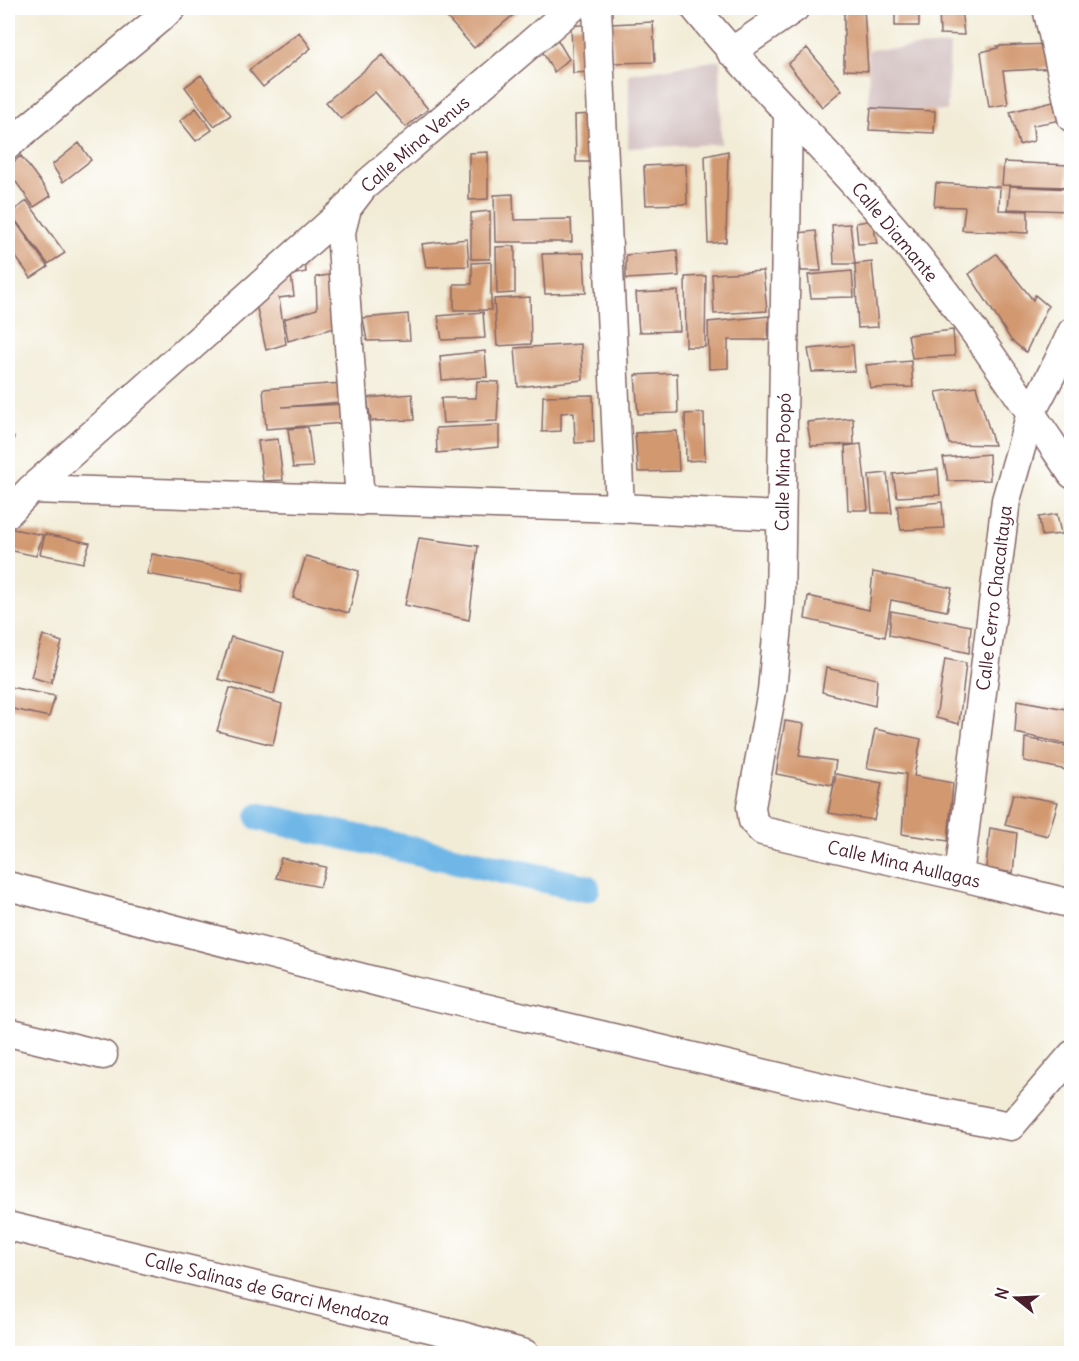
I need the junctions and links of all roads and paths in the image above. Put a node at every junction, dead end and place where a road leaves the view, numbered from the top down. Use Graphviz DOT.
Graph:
graph roads {
  1 [pos="172,8"];
  2 [pos="572,8"];
  3 [pos="597,8"];
  4 [pos="695,8"];
  5 [pos="795,8"];
  6 [pos="1047,8"];
  7 [pos="731,52"];
  8 [pos="788,115"];
  9 [pos="1071,117"];
  10 [pos="8,145"];
  11 [pos="347,208"];
  12 [pos="1071,332"];
  13 [pos="1031,413"];
  14 [pos="1071,474"];
  15 [pos="32,489"];
  16 [pos="360,501"];
  17 [pos="620,508"];
  18 [pos="8,513"];
  19 [pos="781,516"];
  20 [pos="751,807"];
  21 [pos="959,876"];
  22 [pos="8,886"];
  23 [pos="1071,904"];
  24 [pos="8,1032"];
  25 [pos="103,1055"];
  26 [pos="1071,1055"];
  27 [pos="8,1226"];
  28 [pos="454,1344"];
  29 [pos="525,1353"];
  1 -- 10 [label="street"];
  2 -- 11 [label="street, Calle Mina Venus"];
  3 -- 17 [label="street"];
  4 -- 7 [label="street, Calle Diamante"];
  5 -- 7 [label="street"];
  6 -- 9 [label="street"];
  7 -- 8 [label="street, Calle Diamante"];
  8 -- 13 [label="street, Calle Diamante"];
  8 -- 19 [label="street, Calle Mina Poopó"];
  11 -- 15 [label="street"];
  11 -- 16 [label="street, Calle Mina Venus"];
  12 -- 13 [label="street, Calle Cerro Chacaltaya"];
  13 -- 14 [label="street, Calle Diamante"];
  13 -- 21 [label="street, Calle Cerro Chacaltaya"];
  15 -- 16 [label="street"];
  15 -- 18 [label="street"];
  16 -- 17 [label="street"];
  17 -- 19 [label="street"];
  19 -- 20 [label="street, Calle Mina Poopó"];
  20 -- 21 [label="street, Calle Mina Aullagas"];
  21 -- 23 [label="street, Calle Mina Aullagas"];
  22 -- 26 [label="street"];
  24 -- 25 [label="street"];
  27 -- 28 [label="street, Calle Salinas de Garci Mendoza"];
  28 -- 29 [label="street, Calle Salinas de Garci Mendoza"];
}
